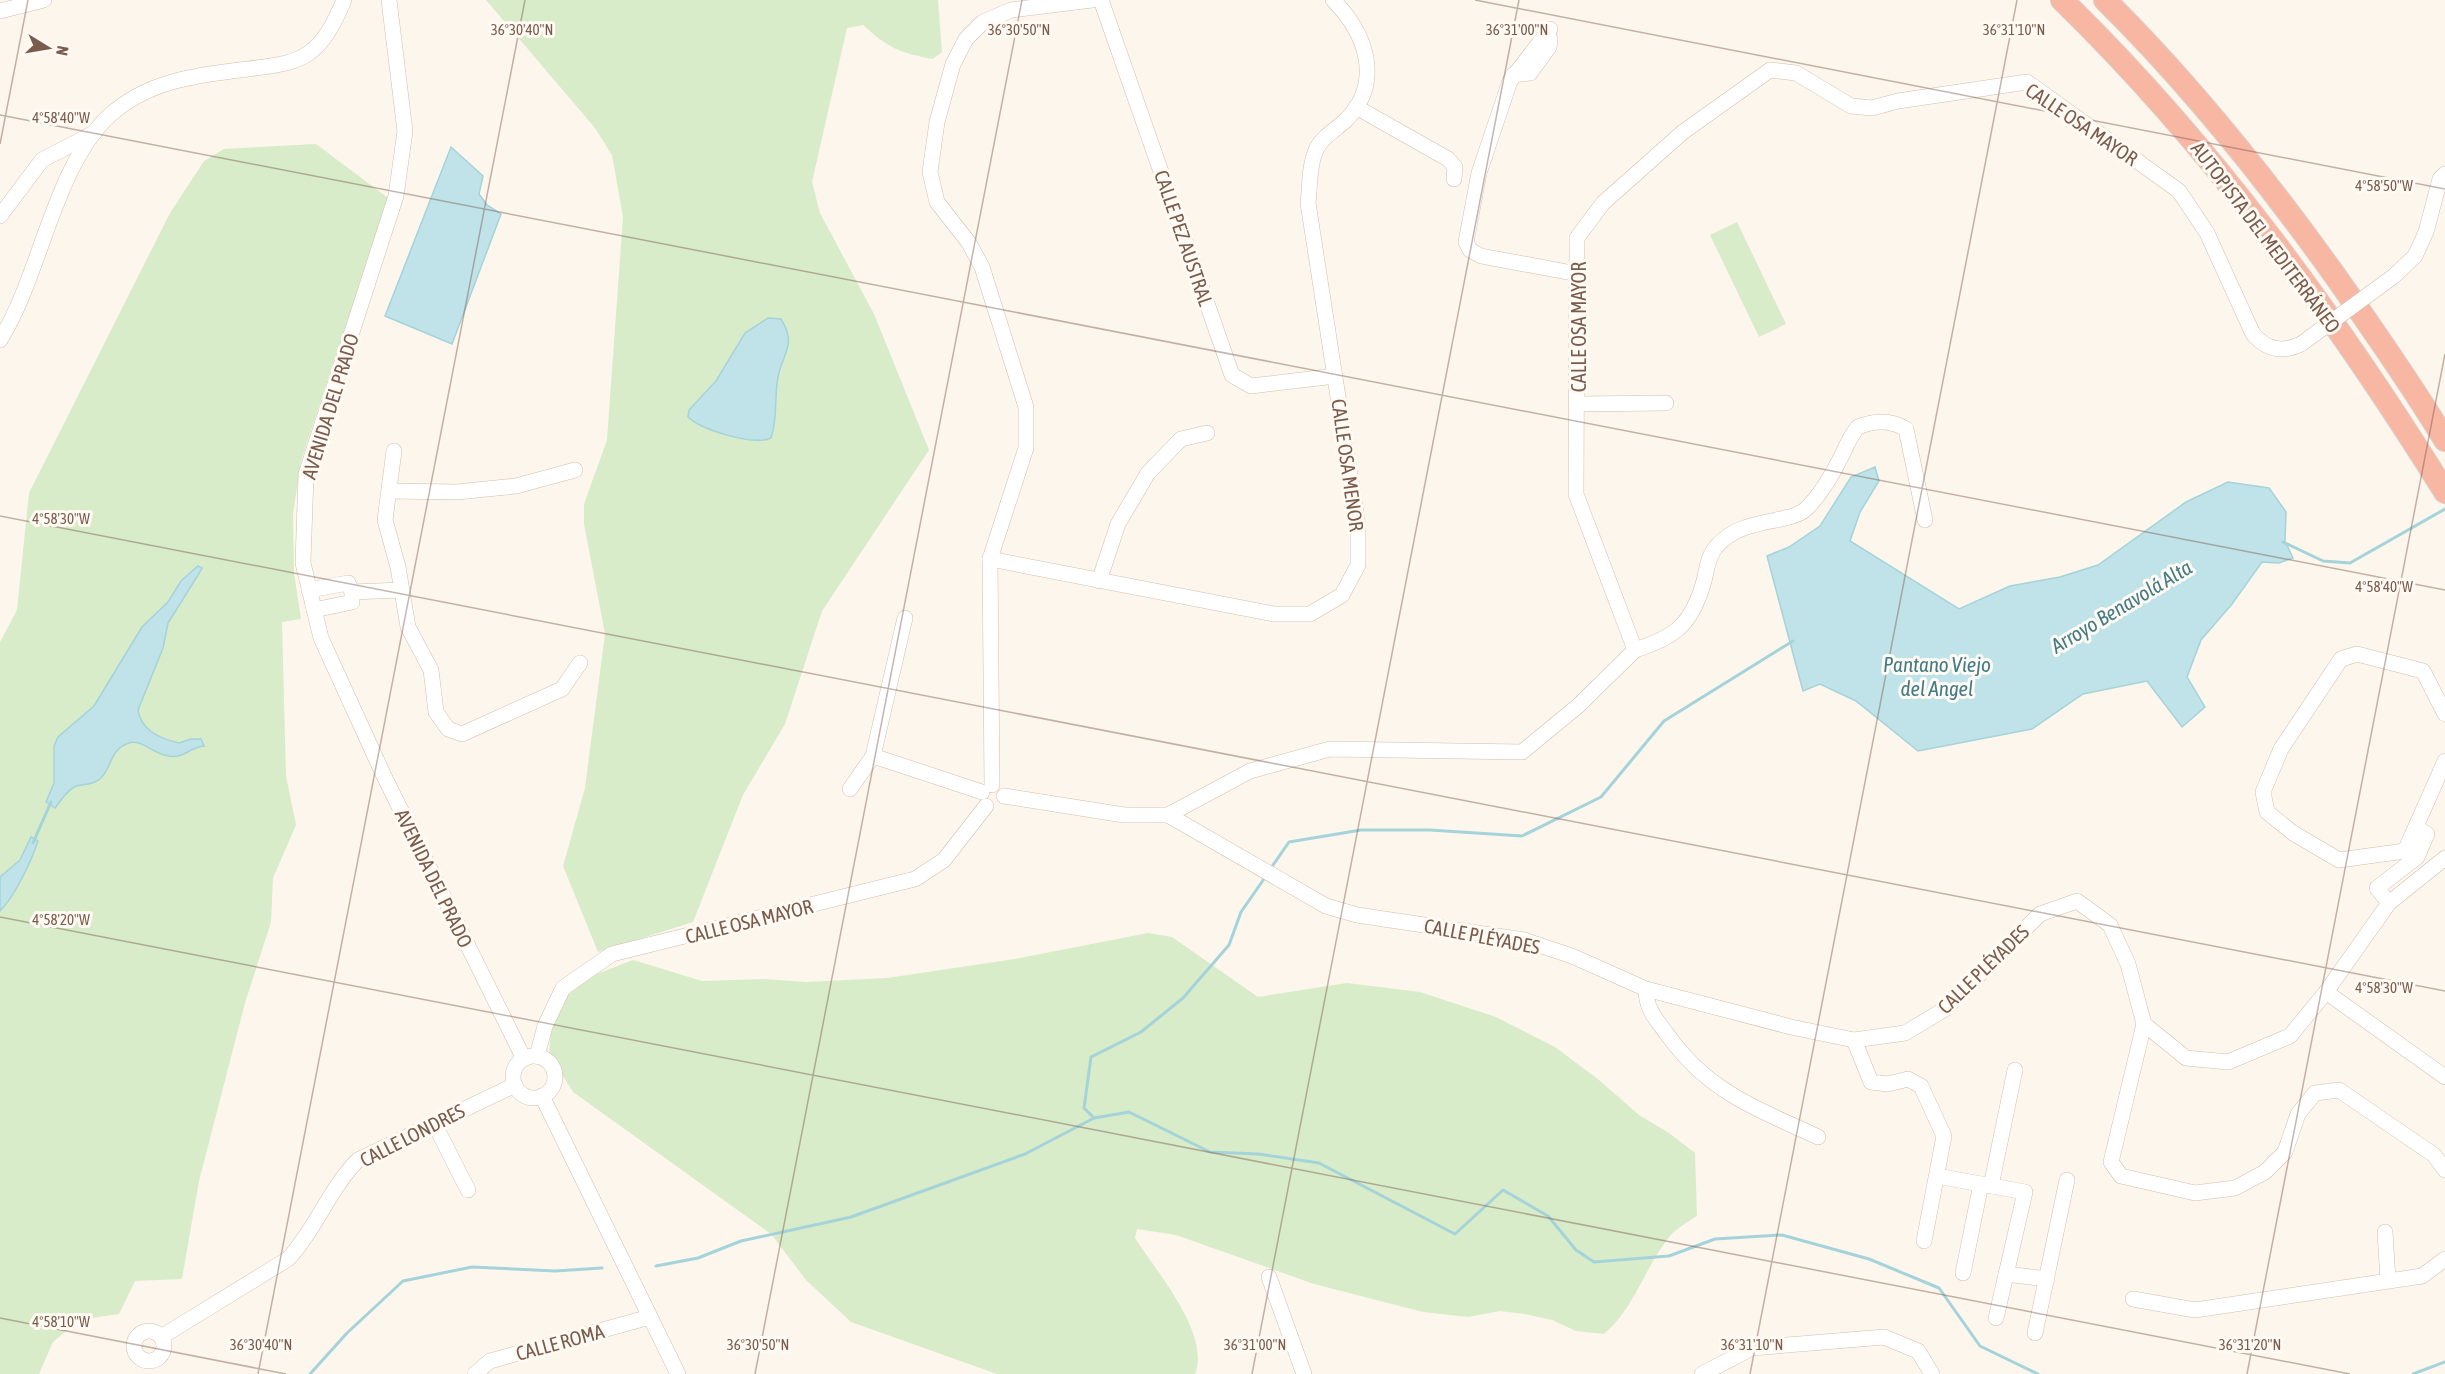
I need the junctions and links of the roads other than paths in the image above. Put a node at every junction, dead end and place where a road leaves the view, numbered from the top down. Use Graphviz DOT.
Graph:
graph roads {
  1 [pos="44,0"];
  2 [pos="344,0"];
  3 [pos="389,0"];
  4 [pos="1092,0"];
  5 [pos="1101,0"];
  6 [pos="1333,0"];
  7 [pos="2062,0"];
  8 [pos="2105,0"];
  9 [pos="0,11"];
  10 [pos="1549,31"];
  11 [pos="1356,106"];
  12 [pos="95,132"];
  13 [pos="2445,174"];
  14 [pos="1454,179"];
  15 [pos="0,216"];
  16 [pos="1578,274"];
  17 [pos="0,340"];
  18 [pos="1335,376"];
  19 [pos="1666,403"];
  20 [pos="1578,404"];
  21 [pos="1207,433"];
  22 [pos="2445,440"];
  23 [pos="393,451"];
  24 [pos="575,470"];
  25 [pos="390,491"];
  26 [pos="2445,492"];
  27 [pos="1925,520"];
  28 [pos="990,559"];
  29 [pos="1099,580"];
  30 [pos="309,590"];
  31 [pos="402,590"];
  32 [pos="352,592"];
  33 [pos="314,610"];
  34 [pos="905,618"];
  35 [pos="1635,650"];
  36 [pos="580,663"];
  37 [pos="2445,714"];
  38 [pos="873,756"];
  39 [pos="2445,761"];
  40 [pos="850,789"];
  41 [pos="987,795"];
  42 [pos="1168,815"];
  43 [pos="2416,828"];
  44 [pos="2445,858"];
  45 [pos="2389,903"];
  46 [pos="1646,989"];
  47 [pos="2326,992"];
  48 [pos="2144,1024"];
  49 [pos="1854,1040"];
  50 [pos="530,1057"];
  51 [pos="2015,1070"];
  52 [pos="2445,1077"];
  53 [pos="515,1085"];
  54 [pos="542,1096"];
  55 [pos="434,1123"];
  56 [pos="1818,1137"];
  57 [pos="2445,1170"];
  58 [pos="1937,1176"];
  59 [pos="2067,1180"];
  60 [pos="1986,1185"];
  61 [pos="468,1190"];
  62 [pos="2385,1232"];
  63 [pos="1924,1241"];
  64 [pos="2445,1259"];
  65 [pos="1963,1273"];
  66 [pos="2006,1274"];
  67 [pos="1269,1277"];
  68 [pos="2047,1279"];
  69 [pos="2388,1280"];
  70 [pos="2133,1299"];
  71 [pos="650,1317"];
  72 [pos="1996,1318"];
  73 [pos="2036,1333"];
  74 [pos="161,1337"];
  75 [pos="475,1374"];
  76 [pos="678,1374"];
  77 [pos="1304,1374"];
  78 [pos="1702,1374"];
  79 [pos="1932,1374"];
  1 -- 9 [label="street"];
  2 -- 12 [label="street"];
  3 -- 30 [label="street, AVENIDA DEL PRADO"];
  4 -- 28 [label="street"];
  5 -- 18 [label="street, CALLE PEZ AUSTRAL"];
  6 -- 11 [label="street, CALLE OSA MENOR"];
  7 -- 26 [label="highway, AUTOPISTA DEL MEDITERRÁNEO"];
  8 -- 22 [label="highway, AUTOPISTA DEL MEDITERRÁNEO"];
  10 -- 16 [label="street"];
  11 -- 14 [label="street"];
  11 -- 18 [label="street, CALLE OSA MENOR"];
  12 -- 15 [label="street"];
  12 -- 17 [label="street"];
  13 -- 16 [label="street, CALLE OSA MAYOR, bridge"];
  16 -- 20 [label="street, CALLE OSA MAYOR"];
  18 -- 29 [label="street, CALLE OSA MENOR"];
  19 -- 20 [label="street"];
  20 -- 35 [label="street, CALLE OSA MAYOR"];
  21 -- 29 [label="street"];
  23 -- 25 [label="street"];
  24 -- 25 [label="street"];
  25 -- 31 [label="street"];
  27 -- 35 [label="street"];
  28 -- 29 [label="street, CALLE OSA MENOR"];
  28 -- 41 [label="street"];
  30 -- 32 [label="street"];
  30 -- 33 [label="street, AVENIDA DEL PRADO"];
  31 -- 32 [label="street"];
  31 -- 36 [label="street"];
  32 -- 33 [label="street"];
  33 -- 50 [label="street, AVENIDA DEL PRADO"];
  34 -- 38 [label="street"];
  35 -- 42 [label="street"];
  37 -- 43 [label="street"];
  38 -- 40 [label="street"];
  38 -- 41 [label="street"];
  39 -- 43 [label="street"];
  41 -- 42 [label="street"];
  41 -- 50 [label="street, CALLE OSA MAYOR"];
  42 -- 46 [label="street, CALLE PLÉYADES"];
  43 -- 45 [label="street"];
  44 -- 45 [label="street"];
  45 -- 47 [label="street"];
  46 -- 49 [label="street, CALLE PLÉYADES"];
  46 -- 56 [label="street"];
  47 -- 48 [label="street"];
  47 -- 52 [label="street"];
  48 -- 49 [label="street, CALLE PLÉYADES"];
  48 -- 57 [label="street"];
  49 -- 58 [label="street"];
  50 -- 53 [label="street"];
  50 -- 54 [label="street"];
  51 -- 60 [label="street"];
  53 -- 54 [label="street"];
  53 -- 55 [label="street, CALLE LONDRES"];
  54 -- 71 [label="street"];
  55 -- 61 [label="street"];
  55 -- 74 [label="street, CALLE LONDRES"];
  58 -- 60 [label="street"];
  58 -- 63 [label="street"];
  59 -- 68 [label="street"];
  60 -- 65 [label="street"];
  60 -- 66 [label="street"];
  62 -- 69 [label="street"];
  64 -- 69 [label="street"];
  66 -- 68 [label="street"];
  66 -- 72 [label="street"];
  67 -- 77 [label="street"];
  68 -- 73 [label="street"];
  69 -- 70 [label="street"];
  71 -- 75 [label="street, CALLE ROMA"];
  71 -- 76 [label="street"];
  78 -- 79 [label="street"];
}
